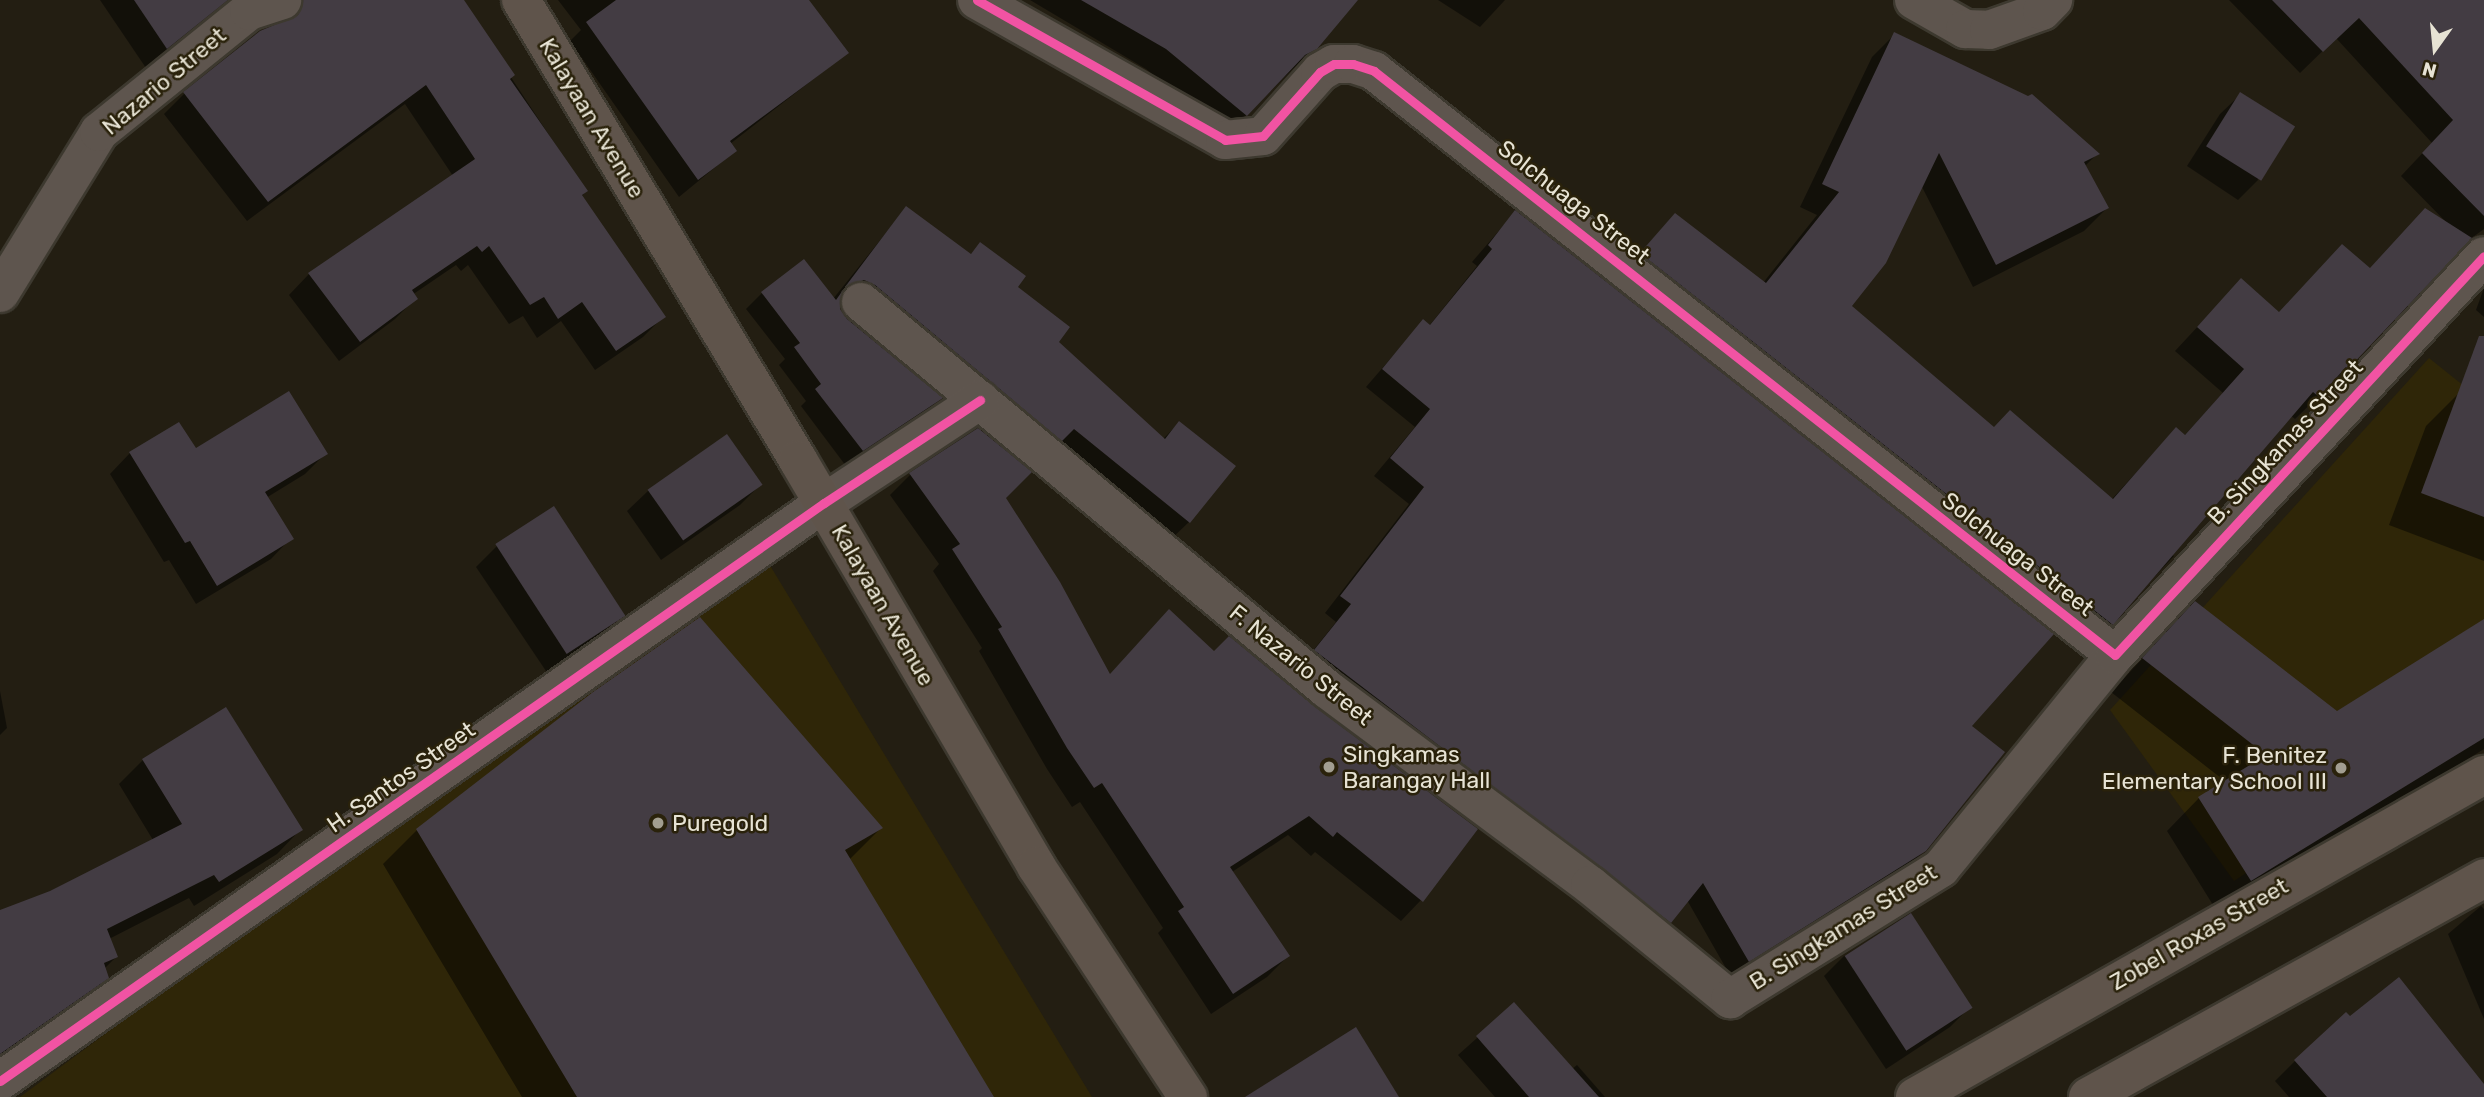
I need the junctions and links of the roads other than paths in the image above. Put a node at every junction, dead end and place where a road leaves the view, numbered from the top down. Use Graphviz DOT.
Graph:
graph roads {
  1 [pos="282,0"];
  2 [pos="521,0"];
  3 [pos="977,0"];
  4 [pos="1914,0"];
  5 [pos="2053,0"];
  6 [pos="2484,256"];
  7 [pos="0,293"];
  8 [pos="861,302"];
  9 [pos="979,400"];
  10 [pos="824,503"];
  11 [pos="2115,655"];
  12 [pos="2484,775"];
  13 [pos="2484,878"];
  14 [pos="1730,999"];
  15 [pos="0,1082"];
  16 [pos="1188,1097"];
  17 [pos="1915,1097"];
  18 [pos="2088,1097"];
  1 -- 7 [label="street, Nazario Street"];
  2 -- 10 [label="main road, Kalayaan Avenue"];
  3 -- 11 [label="street, Solchuaga Street"];
  4 -- 5 [label="street"];
  6 -- 11 [label="street, B. Singkamas Street"];
  8 -- 9 [label="street, F. Nazario Street"];
  9 -- 10 [label="street"];
  9 -- 14 [label="street, F. Nazario Street"];
  10 -- 15 [label="street, H. Santos Street"];
  10 -- 16 [label="main road, Kalayaan Avenue"];
  11 -- 14 [label="street, B. Singkamas Street"];
  12 -- 17 [label="main road, Zobel Roxas Street"];
  13 -- 18 [label="main road"];
}
